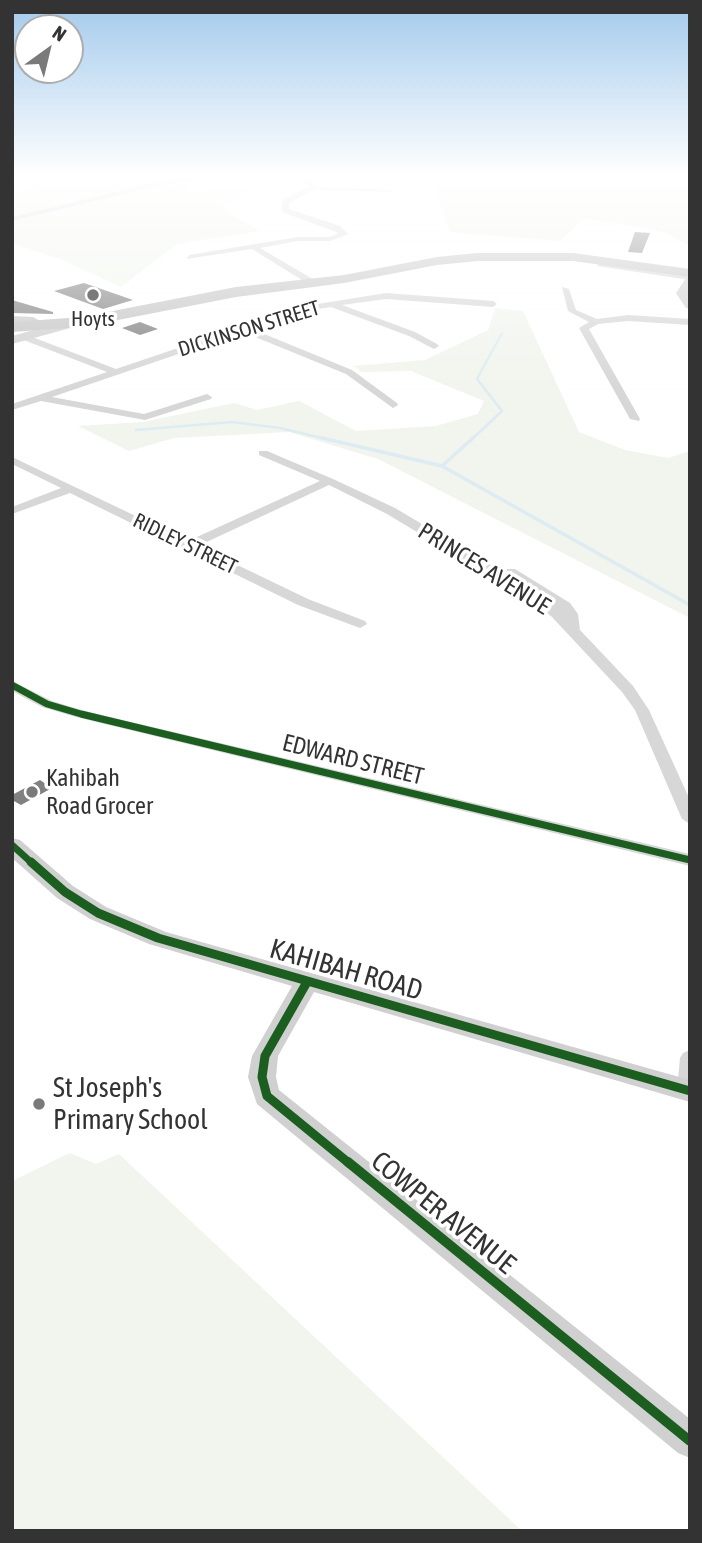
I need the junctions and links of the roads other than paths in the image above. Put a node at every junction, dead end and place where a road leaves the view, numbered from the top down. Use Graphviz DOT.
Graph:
graph roads {
  1 [pos="259,246"];
  2 [pos="254,247"];
  3 [pos="189,257"];
  4 [pos="600,264"];
  5 [pos="690,270"];
  6 [pos="690,279"];
  7 [pos="310,281"];
  8 [pos="565,289"];
  9 [pos="332,304"];
  10 [pos="493,304"];
  11 [pos="690,306"];
  12 [pos="12,320"];
  13 [pos="596,322"];
  14 [pos="690,322"];
  15 [pos="244,328"];
  16 [pos="16,334"];
  17 [pos="434,346"];
  18 [pos="116,372"];
  19 [pos="207,397"];
  20 [pos="39,398"];
  21 [pos="393,405"];
  22 [pos="12,407"];
  23 [pos="635,419"];
  24 [pos="263,453"];
  25 [pos="12,460"];
  26 [pos="329,481"];
  27 [pos="69,489"];
  28 [pos="12,511"];
  29 [pos="188,546"];
  30 [pos="360,624"];
  31 [pos="12,685"];
  32 [pos="690,819"];
  33 [pos="12,845"];
  34 [pos="690,860"];
  35 [pos="307,982"];
  36 [pos="690,1058"];
  37 [pos="688,1090"];
  38 [pos="690,1441"];
  1 -- 2 [label="street"];
  2 -- 3 [label="street"];
  2 -- 7 [label="street"];
  4 -- 6 [label="street"];
  5 -- 7 [label="highway"];
  6 -- 11 [label="street"];
  7 -- 12 [label="highway"];
  7 -- 16 [label="highway"];
  8 -- 13 [label="street"];
  9 -- 10 [label="street, DICKINSON STREET"];
  9 -- 15 [label="street, DICKINSON STREET"];
  9 -- 17 [label="street"];
  13 -- 14 [label="street"];
  13 -- 23 [label="street"];
  15 -- 18 [label="street, DICKINSON STREET"];
  15 -- 21 [label="street"];
  16 -- 18 [label="street"];
  18 -- 20 [label="street, DICKINSON STREET"];
  19 -- 20 [label="street"];
  20 -- 22 [label="street, DICKINSON STREET"];
  24 -- 26 [label="street, PRINCES AVENUE"];
  25 -- 27 [label="street, RIDLEY STREET"];
  26 -- 29 [label="street"];
  26 -- 32 [label="street, PRINCES AVENUE"];
  27 -- 28 [label="street"];
  27 -- 29 [label="street, RIDLEY STREET"];
  29 -- 30 [label="street, RIDLEY STREET"];
  31 -- 34 [label="street, EDWARD STREET"];
  33 -- 35 [label="street, KAHIBAH ROAD"];
  35 -- 37 [label="street, KAHIBAH ROAD"];
  35 -- 38 [label="street, COWPER AVENUE"];
  36 -- 37 [label="street"];
}
